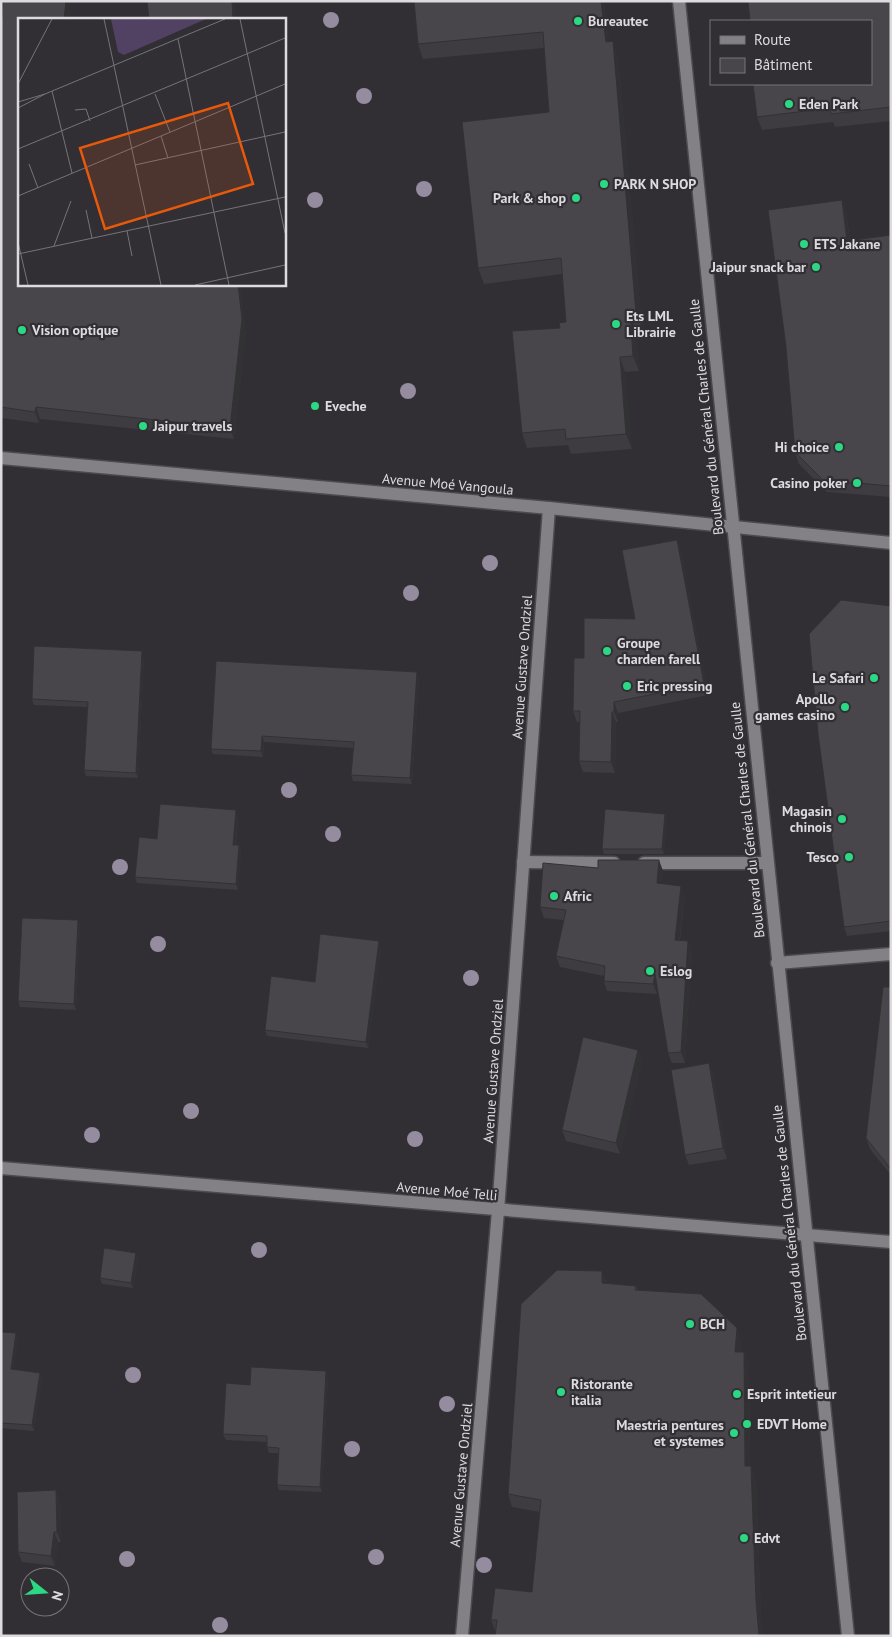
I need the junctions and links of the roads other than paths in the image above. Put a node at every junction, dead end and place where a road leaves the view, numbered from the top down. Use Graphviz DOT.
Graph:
graph roads {
  1 [pos="679,1"];
  2 [pos="1,458"];
  3 [pos="549,508"];
  4 [pos="732,528"];
  5 [pos="891,543"];
  6 [pos="523,862"];
  7 [pos="767,863"];
  8 [pos="891,954"];
  9 [pos="777,964"];
  10 [pos="1,1168"];
  11 [pos="498,1211"];
  12 [pos="806,1233"];
  13 [pos="891,1242"];
  14 [pos="462,1636"];
  15 [pos="848,1636"];
  1 -- 4 [label="street, Boulevard du Général Charles de Gaulle"];
  2 -- 3 [label="street, Avenue Moé Vangoula"];
  3 -- 4 [label="street, Avenue Moé Vangoula"];
  3 -- 6 [label="street, Avenue Gustave Ondziel"];
  4 -- 5 [label="street, Avenue Moé Vangoula"];
  4 -- 7 [label="street, Boulevard du Général Charles de Gaulle"];
  6 -- 7 [label="street"];
  6 -- 11 [label="street, Avenue Gustave Ondziel"];
  7 -- 9 [label="street, Boulevard du Général Charles de Gaulle"];
  8 -- 9 [label="street"];
  9 -- 12 [label="street, Boulevard du Général Charles de Gaulle"];
  10 -- 11 [label="street, Avenue Moé Telli"];
  11 -- 12 [label="street, Avenue Moé Telli"];
  11 -- 14 [label="street, Avenue Gustave Ondziel"];
  12 -- 13 [label="street, Avenue Moé Telli"];
  12 -- 15 [label="street, Boulevard du Général Charles de Gaulle"];
}
